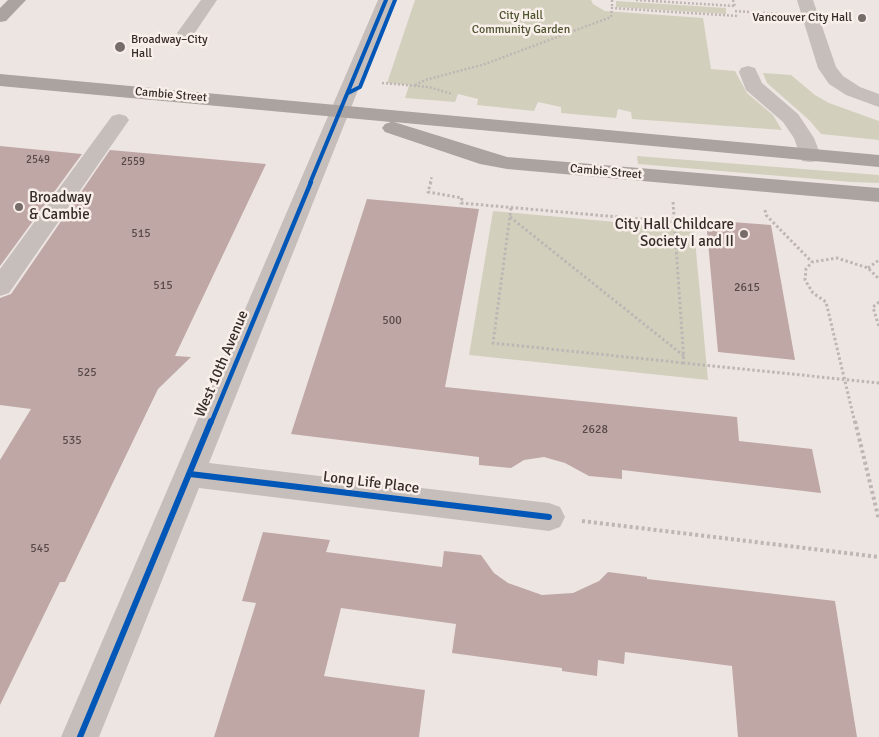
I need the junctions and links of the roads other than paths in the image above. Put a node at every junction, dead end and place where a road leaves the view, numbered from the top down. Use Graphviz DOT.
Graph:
graph roads {
  1 [pos="18,0"];
  2 [pos="209,0"];
  3 [pos="386,0"];
  4 [pos="805,0"];
  5 [pos="0,17"];
  6 [pos="186,33"];
  7 [pos="748,72"];
  8 [pos="0,80"];
  9 [pos="879,101"];
  10 [pos="341,110"];
  11 [pos="119,120"];
  12 [pos="810,156"];
  13 [pos="879,161"];
  14 [pos="879,195"];
  15 [pos="0,287"];
  16 [pos="190,474"];
  17 [pos="550,517"];
  18 [pos="80,737"];
  1 -- 5 [label="main road"];
  2 -- 6 [label="street"];
  3 -- 10 [label="street, West 10th Avenue"];
  4 -- 9 [label="street"];
  7 -- 12 [label="street"];
  8 -- 10 [label="main road, Cambie Street"];
  10 -- 12 [label="main road, Cambie Street"];
  10 -- 14 [label="main road, Cambie Street"];
  10 -- 16 [label="street, West 10th Avenue"];
  11 -- 15 [label="street"];
  12 -- 13 [label="main road, Cambie Street"];
  16 -- 17 [label="street, Long Life Place"];
  16 -- 18 [label="street, West 10th Avenue"];
}
